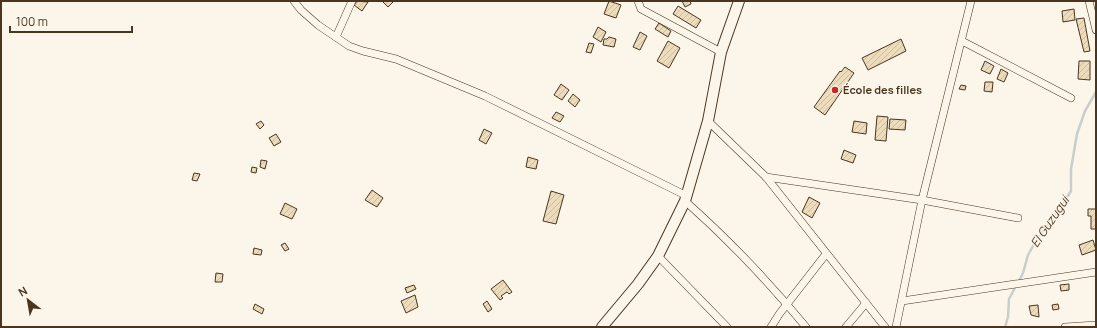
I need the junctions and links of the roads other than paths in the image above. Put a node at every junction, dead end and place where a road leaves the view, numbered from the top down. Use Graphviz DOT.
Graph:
graph roads {
  1 [pos="294,1"];
  2 [pos="352,1"];
  3 [pos="638,1"];
  4 [pos="739,1"];
  5 [pos="971,1"];
  6 [pos="1089,1"];
  7 [pos="1096,30"];
  8 [pos="336,37"];
  9 [pos="962,41"];
  10 [pos="721,52"];
  11 [pos="1071,98"];
  12 [pos="708,121"];
  13 [pos="766,177"];
  14 [pos="686,198"];
  15 [pos="922,200"];
  16 [pos="1018,218"];
  17 [pos="826,254"];
  18 [pos="658,256"];
  19 [pos="1096,272"];
  20 [pos="902,301"];
  21 [pos="866,303"];
  22 [pos="787,305"];
  23 [pos="1096,325"];
  24 [pos="602,327"];
  25 [pos="727,327"];
  26 [pos="771,327"];
  27 [pos="806,327"];
  28 [pos="846,327"];
  29 [pos="885,327"];
  30 [pos="896,327"];
  31 [pos="1065,327"];
  1 -- 8 [label="street"];
  2 -- 8 [label="street"];
  3 -- 10 [label="street"];
  4 -- 10 [label="street"];
  5 -- 9 [label="street"];
  6 -- 7 [label="street"];
  8 -- 14 [label="street"];
  9 -- 11 [label="street"];
  9 -- 15 [label="street"];
  10 -- 12 [label="street"];
  12 -- 13 [label="street"];
  12 -- 14 [label="street"];
  13 -- 15 [label="street"];
  13 -- 17 [label="street"];
  14 -- 18 [label="street"];
  14 -- 22 [label="street"];
  15 -- 16 [label="street"];
  15 -- 20 [label="street"];
  17 -- 21 [label="street"];
  17 -- 22 [label="street"];
  18 -- 24 [label="street"];
  18 -- 25 [label="street"];
  19 -- 20 [label="street"];
  20 -- 30 [label="street"];
  21 -- 28 [label="street"];
  21 -- 29 [label="street"];
  22 -- 26 [label="street"];
  22 -- 27 [label="street"];
  23 -- 31 [label="street"];
}
